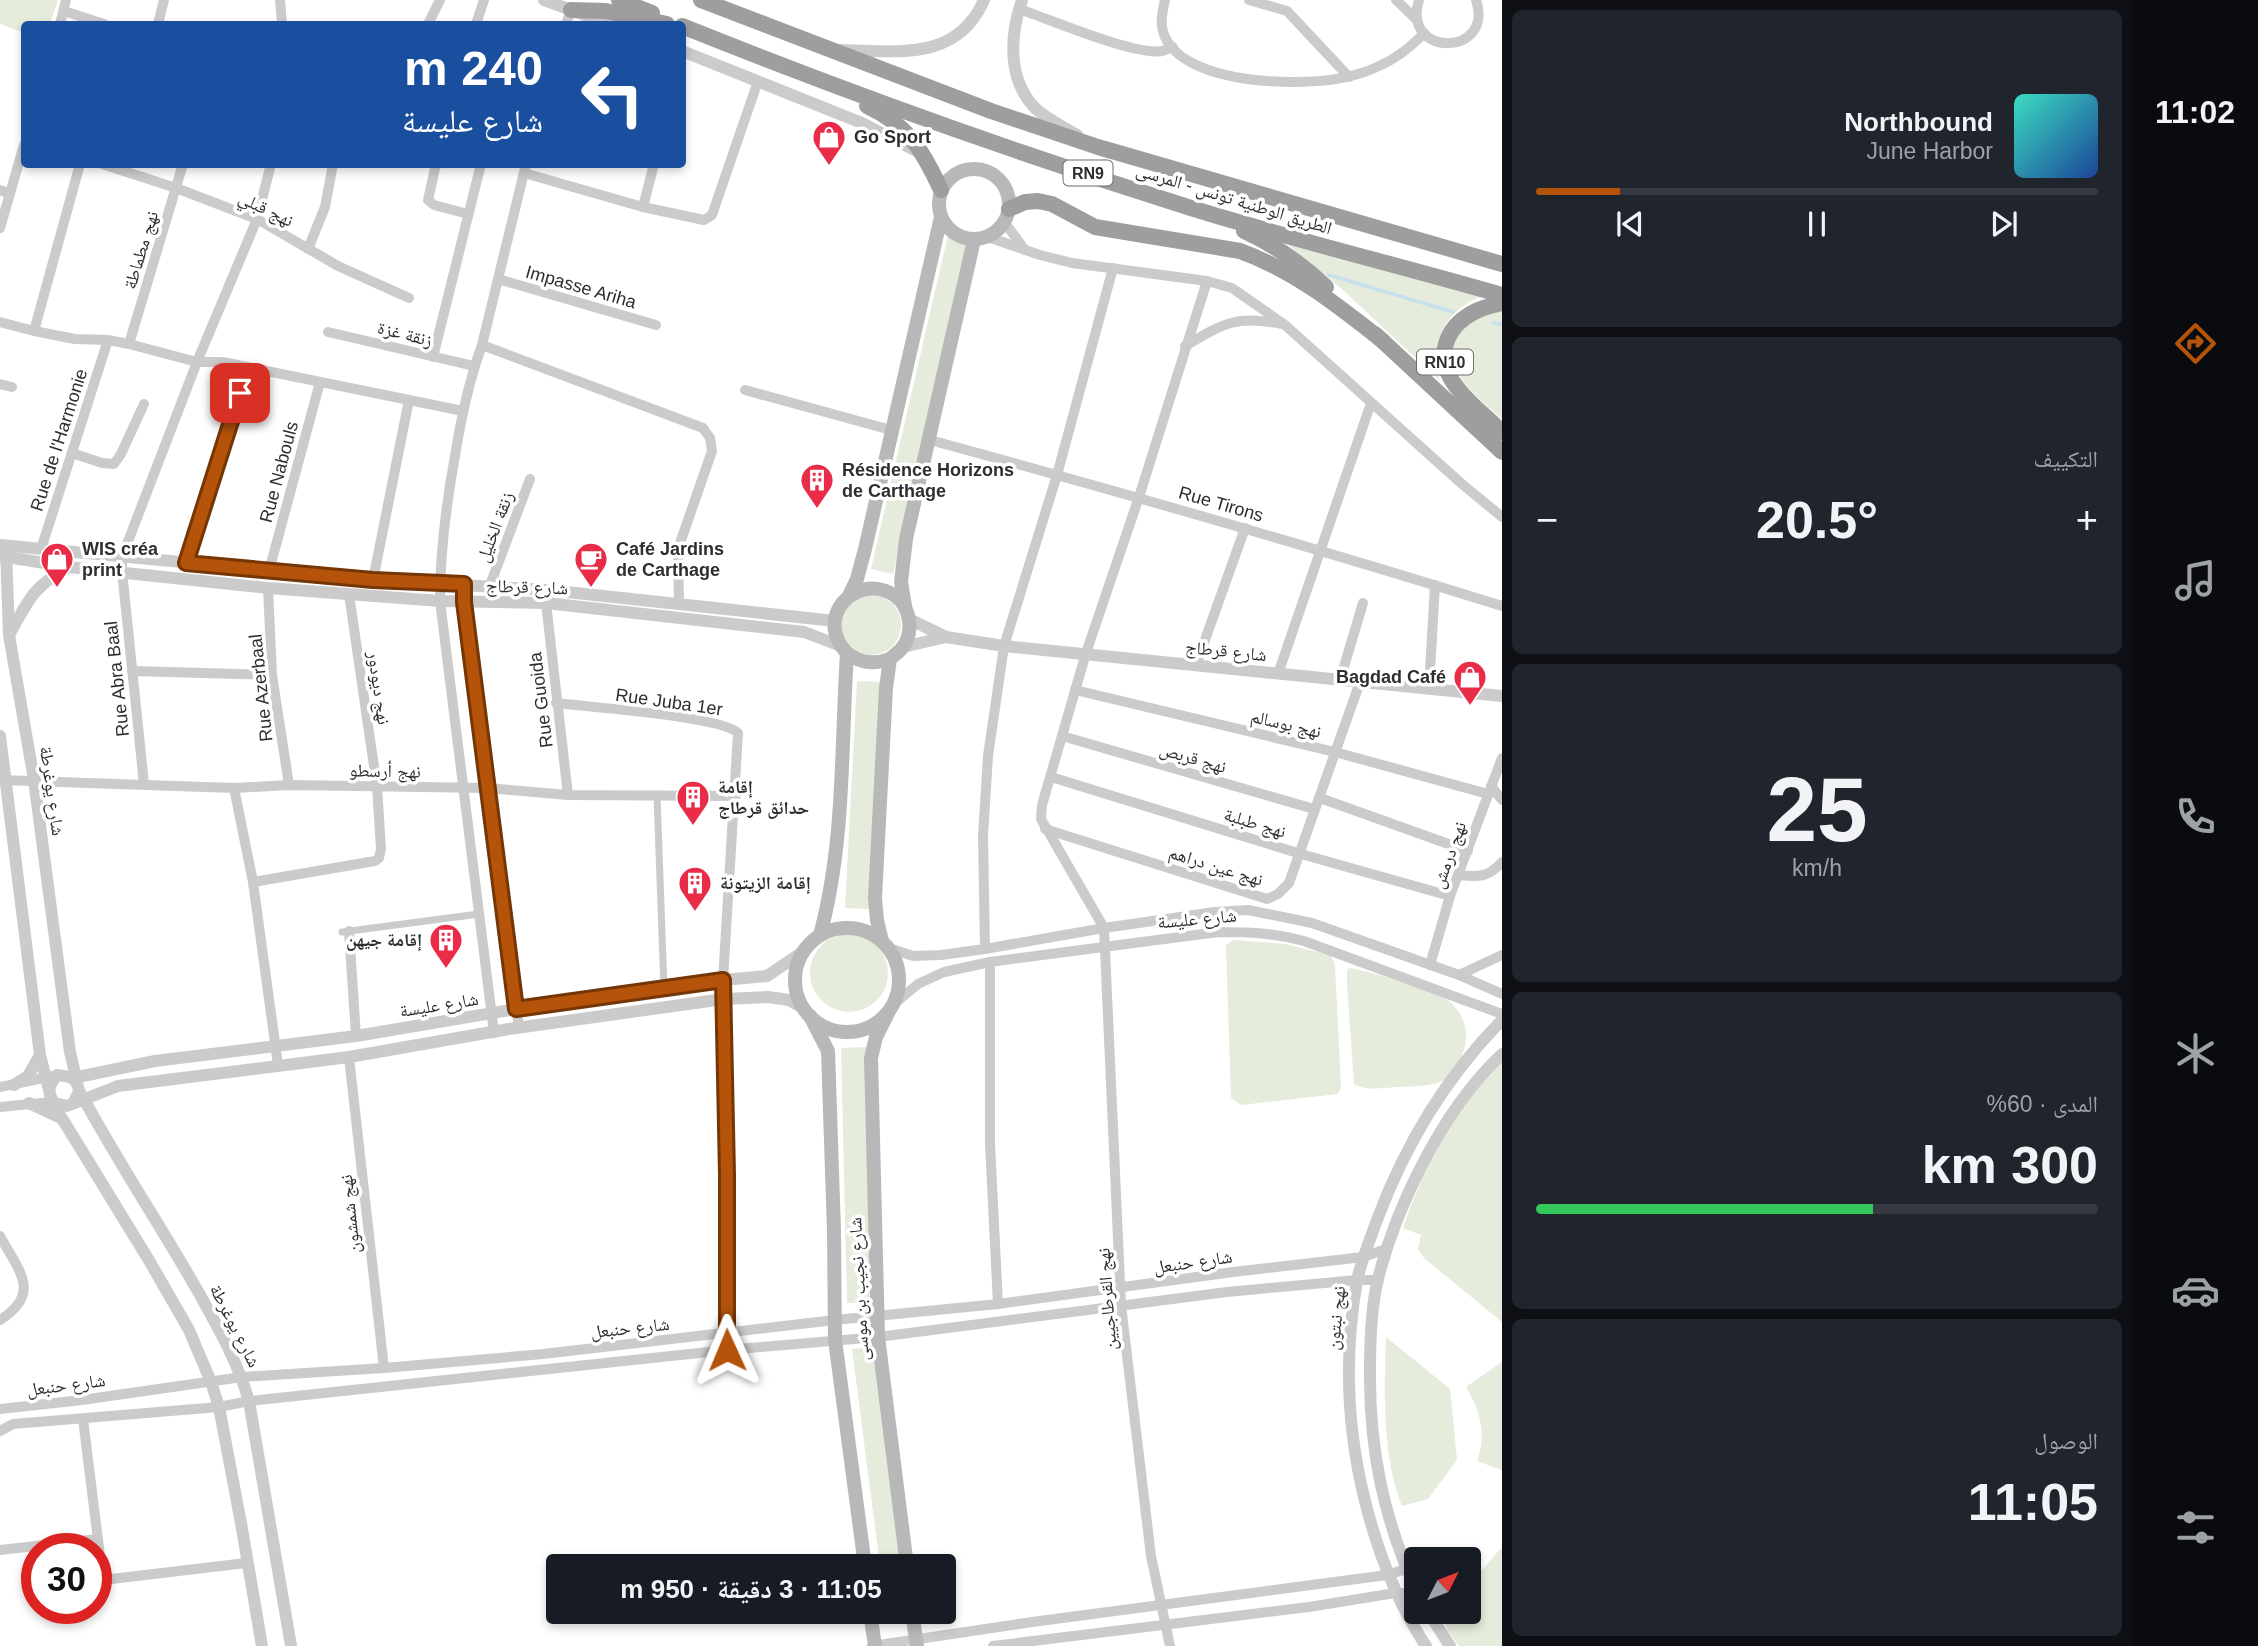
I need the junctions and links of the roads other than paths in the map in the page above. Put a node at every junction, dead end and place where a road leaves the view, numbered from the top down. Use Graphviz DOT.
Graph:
graph roads {
  1 [pos="66,0"];
  2 [pos="164,0"];
  3 [pos="280,0"];
  4 [pos="440,0"];
  5 [pos="484,0"];
  6 [pos="544,0"];
  7 [pos="619,0"];
  8 [pos="701,0"];
  9 [pos="984,0"];
  10 [pos="1164,0"];
  11 [pos="1249,0"];
  12 [pos="1294,0"];
  13 [pos="1396,0"];
  14 [pos="1419,0"];
  15 [pos="1476,0"];
  16 [pos="1020,4"];
  17 [pos="1287,10"];
  18 [pos="64,11"];
  19 [pos="568,17"];
  20 [pos="1417,20"];
  21 [pos="61,21"];
  22 [pos="95,21"];
  23 [pos="159,21"];
  24 [pos="282,21"];
  25 [pos="430,21"];
  26 [pos="477,21"];
  27 [pos="592,21"];
  28 [pos="653,21"];
  29 [pos="670,21"];
  30 [pos="686,27"];
  31 [pos="1424,33"];
  32 [pos="1173,47"];
  33 [pos="835,50"];
  34 [pos="686,53"];
  35 [pos="770,60"];
  36 [pos="1349,77"];
  37 [pos="758,82"];
  38 [pos="1098,147"];
  39 [pos="21,152"];
  40 [pos="925,155"];
  41 [pos="79,168"];
  42 [pos="115,168"];
  43 [pos="182,168"];
  44 [pos="270,168"];
  45 [pos="333,168"];
  46 [pos="435,168"];
  47 [pos="480,168"];
  48 [pos="652,168"];
  49 [pos="525,169"];
  50 [pos="176,187"];
  51 [pos="941,190"];
  52 [pos="5,192"];
  53 [pos="643,206"];
  54 [pos="1191,208"];
  55 [pos="468,214"];
  56 [pos="1007,216"];
  57 [pos="941,217"];
  58 [pos="257,219"];
  59 [pos="0,228"];
  60 [pos="981,238"];
  61 [pos="308,249"];
  62 [pos="1026,250"];
  63 [pos="1497,261"];
  64 [pos="1113,268"];
  65 [pos="498,279"];
  66 [pos="1207,281"];
  67 [pos="1502,295"];
  68 [pos="409,298"];
  69 [pos="1502,303"];
  70 [pos="0,322"];
  71 [pos="1285,325"];
  72 [pos="656,326"];
  73 [pos="34,331"];
  74 [pos="328,332"];
  75 [pos="108,340"];
  76 [pos="1383,341"];
  77 [pos="129,344"];
  78 [pos="482,345"];
  79 [pos="1185,347"];
  80 [pos="433,357"];
  81 [pos="197,362"];
  82 [pos="474,366"];
  83 [pos="248,369"];
  84 [pos="320,382"];
  85 [pos="0,384"];
  86 [pos="12,387"];
  87 [pos="745,390"];
  88 [pos="409,400"];
  89 [pos="1371,403"];
  90 [pos="144,404"];
  91 [pos="463,411"];
  92 [pos="891,430"];
  93 [pos="1502,432"];
  94 [pos="930,440"];
  95 [pos="1502,452"];
  96 [pos="72,453"];
  97 [pos="1057,475"];
  98 [pos="530,480"];
  99 [pos="1139,497"];
  100 [pos="1502,517"];
  101 [pos="1245,528"];
  102 [pos="41,549"];
  103 [pos="1321,550"];
  104 [pos="3,551"];
  105 [pos="122,557"];
  106 [pos="186,563"];
  107 [pos="69,567"];
  108 [pos="269,571"];
  109 [pos="122,572"];
  110 [pos="373,580"];
  111 [pos="440,583"];
  112 [pos="464,584"];
  113 [pos="490,585"];
  114 [pos="1435,585"];
  115 [pos="268,588"];
  116 [pos="349,594"];
  117 [pos="849,596"];
  118 [pos="440,601"];
  119 [pos="464,602"];
  120 [pos="545,603"];
  121 [pos="679,603"];
  122 [pos="1363,603"];
  123 [pos="1502,606"];
  124 [pos="907,613"];
  125 [pos="835,621"];
  126 [pos="9,635"];
  127 [pos="946,637"];
  128 [pos="1004,646"];
  129 [pos="903,647"];
  130 [pos="844,649"];
  131 [pos="1086,653"];
  132 [pos="890,659"];
  133 [pos="1196,665"];
  134 [pos="132,670"];
  135 [pos="1278,674"];
  136 [pos="272,675"];
  137 [pos="1339,680"];
  138 [pos="1360,682"];
  139 [pos="1429,688"];
  140 [pos="1075,690"];
  141 [pos="1502,696"];
  142 [pos="556,703"];
  143 [pos="0,736"];
  144 [pos="1062,736"];
  145 [pos="1335,752"];
  146 [pos="1502,758"];
  147 [pos="1051,777"];
  148 [pos="2,780"];
  149 [pos="34,780"];
  150 [pos="144,784"];
  151 [pos="289,785"];
  152 [pos="377,787"];
  153 [pos="234,788"];
  154 [pos="462,788"];
  155 [pos="488,788"];
  156 [pos="1490,790"];
  157 [pos="568,794"];
  158 [pos="657,795"];
  159 [pos="736,796"];
  160 [pos="1320,798"];
  161 [pos="1502,800"];
  162 [pos="1314,809"];
  163 [pos="1045,829"];
  164 [pos="1468,851"];
  165 [pos="1301,854"];
  166 [pos="1502,862"];
  167 [pos="1458,875"];
  168 [pos="254,882"];
  169 [pos="1450,896"];
  170 [pos="479,914"];
  171 [pos="1104,928"];
  172 [pos="345,932"];
  173 [pos="820,935"];
  174 [pos="886,944"];
  175 [pos="1106,946"];
  176 [pos="985,950"];
  177 [pos="804,951"];
  178 [pos="1502,955"];
  179 [pos="990,962"];
  180 [pos="1430,965"];
  181 [pos="1459,975"];
  182 [pos="723,980"];
  183 [pos="664,989"];
  184 [pos="1502,995"];
  185 [pos="724,999"];
  186 [pos="516,1009"];
  187 [pos="890,1009"];
  188 [pos="807,1012"];
  189 [pos="492,1014"];
  190 [pos="1502,1014"];
  191 [pos="1502,1020"];
  192 [pos="519,1028"];
  193 [pos="494,1032"];
  194 [pos="356,1035"];
  195 [pos="275,1045"];
  196 [pos="70,1052"];
  197 [pos="1502,1054"];
  198 [pos="40,1055"];
  199 [pos="349,1057"];
  200 [pos="278,1065"];
  201 [pos="103,1071"];
  202 [pos="14,1085"];
  203 [pos="118,1086"];
  204 [pos="0,1087"];
  205 [pos="77,1089"];
  206 [pos="52,1092"];
  207 [pos="29,1103"];
  208 [pos="0,1107"];
  209 [pos="63,1119"];
  210 [pos="98,1127"];
  211 [pos="0,1236"];
  212 [pos="1386,1249"];
  213 [pos="1363,1258"];
  214 [pos="1357,1280"];
  215 [pos="1378,1280"];
  216 [pos="1121,1288"];
  217 [pos="998,1304"];
  218 [pos="1121,1305"];
  219 [pos="877,1317"];
  220 [pos="0,1320"];
  221 [pos="835,1320"];
  222 [pos="727,1333"];
  223 [pos="878,1337"];
  224 [pos="835,1339"];
  225 [pos="727,1350"];
  226 [pos="384,1368"];
  227 [pos="243,1377"];
  228 [pos="211,1382"];
  229 [pos="250,1401"];
  230 [pos="219,1407"];
  231 [pos="0,1409"];
  232 [pos="83,1419"];
  233 [pos="0,1431"];
  234 [pos="97,1533"];
  235 [pos="21,1548"];
  236 [pos="0,1550"];
  237 [pos="862,1554"];
  238 [pos="905,1554"];
  239 [pos="246,1563"];
  240 [pos="1404,1563"];
  241 [pos="1404,1570"];
  242 [pos="1387,1575"];
  243 [pos="112,1579"];
  244 [pos="1395,1593"];
  245 [pos="1404,1593"];
  246 [pos="1160,1605"];
  247 [pos="871,1624"];
  248 [pos="914,1624"];
  249 [pos="1435,1624"];
  250 [pos="1165,1625"];
  251 [pos="916,1643"];
  252 [pos="1046,1643"];
  253 [pos="261,1646"];
  254 [pos="291,1646"];
  255 [pos="874,1646"];
  256 [pos="993,1646"];
  257 [pos="1170,1646"];
  258 [pos="1426,1646"];
  259 [pos="1450,1646"];
  1 -- 18 [label="street"];
  2 -- 23 [label="street"];
  3 -- 24 [label="street"];
  4 -- 25 [label="street"];
  5 -- 26 [label="street"];
  6 -- 19 [label="street"];
  7 -- 29 [label="highway, الطريق الوطنية تونس - المرسى / RN9"];
  8 -- 33 [label="highway, الطريق الوطنية تونس - المرسى / RN9"];
  9 -- 33 [label="street"];
  10 -- 32 [label="street"];
  11 -- 17 [label="street"];
  12 -- 17 [label="street"];
  13 -- 20 [label="street"];
  14 -- 20 [label="street"];
  15 -- 31 [label="street"];
  16 -- 32 [label="street"];
  16 -- 38 [label="street"];
  17 -- 36 [label="street"];
  18 -- 21 [label="street"];
  18 -- 22 [label="street"];
  19 -- 27 [label="street"];
  19 -- 28 [label="highway"];
  20 -- 31 [label="street"];
  30 -- 35 [label="highway, الطريق الوطنية تونس - المرسى / RN9"];
  31 -- 36 [label="street"];
  32 -- 36 [label="street"];
  33 -- 38 [label="highway, الطريق الوطنية تونس - المرسى / RN9"];
  34 -- 37 [label="street"];
  35 -- 40 [label="highway"];
  35 -- 54 [label="highway, الطريق الوطنية تونس - المرسى / RN9"];
  37 -- 40 [label="street"];
  37 -- 53 [label="street"];
  38 -- 63 [label="highway, الطريق الوطنية تونس - المرسى / RN9"];
  39 -- 52 [label="street"];
  40 -- 51 [label="highway"];
  41 -- 73 [label="street"];
  42 -- 50 [label="street, نهج قبلي"];
  43 -- 50 [label="street, نهج مطماطة"];
  44 -- 58 [label="street"];
  45 -- 61 [label="street"];
  46 -- 55 [label="street"];
  47 -- 55 [label="street"];
  48 -- 53 [label="street"];
  49 -- 53 [label="street"];
  49 -- 65 [label="street"];
  50 -- 58 [label="street, نهج قبلي"];
  50 -- 77 [label="street, نهج مطماطة"];
  51 -- 56 [label="main road"];
  51 -- 57 [label="main road"];
  52 -- 59 [label="street"];
  54 -- 67 [label="highway, الطريق الوطنية تونس - المرسى / RN9"];
  54 -- 76 [label="highway"];
  55 -- 80 [label="street"];
  56 -- 60 [label="main road"];
  56 -- 62 [label="street"];
  56 -- 76 [label="highway"];
  57 -- 60 [label="main road"];
  57 -- 92 [label="main road"];
  58 -- 61 [label="street, نهج قبلي"];
  58 -- 81 [label="street"];
  60 -- 62 [label="street"];
  60 -- 94 [label="main road"];
  61 -- 68 [label="street, نهج قبلي"];
  62 -- 64 [label="street"];
  64 -- 66 [label="street"];
  64 -- 97 [label="street"];
  65 -- 72 [label="street, Impasse Ariha"];
  65 -- 78 [label="street"];
  66 -- 71 [label="street"];
  66 -- 79 [label="street"];
  69 -- 93 [label="highway, RN10"];
  70 -- 73 [label="street"];
  71 -- 79 [label="street"];
  71 -- 89 [label="street"];
  73 -- 75 [label="street"];
  74 -- 80 [label="street, زنقة غزة"];
  75 -- 77 [label="street"];
  75 -- 96 [label="street, Rue de l'Harmonie"];
  76 -- 95 [label="highway"];
  77 -- 81 [label="street"];
  78 -- 82 [label="street"];
  78 -- 121 [label="street"];
  79 -- 99 [label="street"];
  80 -- 82 [label="street, زنقة غزة"];
  81 -- 83 [label="street"];
  81 -- 105 [label="street"];
  82 -- 91 [label="street"];
  83 -- 84 [label="street"];
  83 -- 106 [label="street"];
  84 -- 88 [label="street"];
  84 -- 108 [label="street, Rue Nabouls"];
  85 -- 86 [label="street"];
  87 -- 92 [label="street"];
  88 -- 91 [label="street"];
  88 -- 110 [label="street"];
  89 -- 100 [label="street"];
  89 -- 103 [label="street"];
  90 -- 96 [label="street"];
  91 -- 111 [label="street"];
  92 -- 117 [label="main road"];
  94 -- 97 [label="street, Rue Tirons"];
  94 -- 124 [label="main road"];
  96 -- 102 [label="street, Rue de l'Harmonie"];
  97 -- 99 [label="street, Rue Tirons"];
  97 -- 128 [label="street"];
  98 -- 113 [label="street, زنقة الخليل"];
  99 -- 101 [label="street, Rue Tirons"];
  99 -- 131 [label="street"];
  101 -- 103 [label="street, Rue Tirons"];
  101 -- 133 [label="street"];
  102 -- 104 [label="street, شارع قرطاج"];
  102 -- 105 [label="street, شارع قرطاج"];
  103 -- 114 [label="street, Rue Tirons"];
  103 -- 135 [label="street"];
  104 -- 107 [label="street, شارع قرطاج"];
  104 -- 126 [label="street, شارع يوغرطة"];
  105 -- 106 [label="street, شارع قرطاج"];
  105 -- 109 [label="street, Rue Abra Baal"];
  106 -- 108 [label="street, شارع قرطاج"];
  107 -- 109 [label="street, شارع قرطاج"];
  107 -- 126 [label="street"];
  108 -- 110 [label="street, شارع قرطاج"];
  109 -- 115 [label="street, شارع قرطاج"];
  109 -- 134 [label="street, Rue Abra Baal"];
  110 -- 111 [label="street, شارع قرطاج"];
  111 -- 112 [label="street, شارع قرطاج"];
  111 -- 118 [label="street"];
  112 -- 113 [label="street, شارع قرطاج"];
  112 -- 119 [label="street"];
  113 -- 121 [label="street, شارع قرطاج"];
  114 -- 123 [label="street, Rue Tirons"];
  114 -- 139 [label="street"];
  115 -- 116 [label="street, شارع قرطاج"];
  115 -- 136 [label="street, Rue Azerbaal"];
  116 -- 118 [label="street, شارع قرطاج"];
  116 -- 152 [label="street, نهج ديودور"];
  117 -- 124 [label="main road"];
  117 -- 125 [label="main road"];
  118 -- 119 [label="street, شارع قرطاج"];
  118 -- 154 [label="street"];
  119 -- 120 [label="street, شارع قرطاج"];
  119 -- 155 [label="street"];
  120 -- 130 [label="street, شارع قرطاج"];
  120 -- 142 [label="street, Rue Guoida"];
  121 -- 125 [label="street, شارع قرطاج"];
  122 -- 137 [label="street"];
  124 -- 127 [label="street, شارع قرطاج"];
  124 -- 129 [label="main road"];
  125 -- 130 [label="main road"];
  126 -- 149 [label="street, شارع يوغرطة"];
  127 -- 128 [label="street, شارع قرطاج"];
  127 -- 129 [label="street, شارع قرطاج"];
  128 -- 131 [label="street, شارع قرطاج"];
  128 -- 176 [label="street"];
  129 -- 132 [label="main road"];
  130 -- 132 [label="main road"];
  130 -- 173 [label="main road"];
  131 -- 133 [label="street, شارع قرطاج"];
  131 -- 140 [label="street"];
  132 -- 174 [label="main road"];
  133 -- 135 [label="street, شارع قرطاج"];
  134 -- 136 [label="street"];
  134 -- 150 [label="street, Rue Abra Baal"];
  135 -- 137 [label="street, شارع قرطاج"];
  136 -- 151 [label="street, Rue Azerbaal"];
  137 -- 138 [label="street, شارع قرطاج"];
  138 -- 139 [label="street, شارع قرطاج"];
  138 -- 145 [label="street, نهج عين دراهم"];
  139 -- 141 [label="street, شارع قرطاج"];
  140 -- 144 [label="street"];
  140 -- 145 [label="street, نهج بوسالم"];
  142 -- 157 [label="street, Rue Guoida"];
  142 -- 159 [label="street, Rue Juba 1er"];
  143 -- 148 [label="street"];
  144 -- 147 [label="street"];
  144 -- 162 [label="street, نهج قربص"];
  145 -- 156 [label="street, نهج بوسالم"];
  145 -- 160 [label="street, نهج عين دراهم"];
  146 -- 156 [label="street, نهج درمش"];
  147 -- 163 [label="street"];
  147 -- 165 [label="street, نهج طبلبة"];
  148 -- 149 [label="street, نهج أرسطو"];
  148 -- 198 [label="street"];
  149 -- 150 [label="street, نهج أرسطو"];
  149 -- 196 [label="street, شارع يوغرطة"];
  150 -- 153 [label="street, نهج أرسطو"];
  151 -- 152 [label="street, نهج أرسطو"];
  151 -- 153 [label="street, نهج أرسطو"];
  152 -- 154 [label="street, نهج أرسطو"];
  152 -- 168 [label="street, نهج ديودور"];
  153 -- 168 [label="street"];
  154 -- 155 [label="street, نهج أرسطو"];
  154 -- 170 [label="street"];
  155 -- 157 [label="street, نهج أرسطو"];
  155 -- 186 [label="street"];
  156 -- 161 [label="street"];
  156 -- 164 [label="street, نهج درمش"];
  157 -- 158 [label="street, نهج أرسطو"];
  158 -- 159 [label="street, نهج أرسطو"];
  158 -- 183 [label="street"];
  159 -- 182 [label="street, Rue Juba 1er"];
  160 -- 162 [label="street, نهج عين دراهم"];
  160 -- 164 [label="street"];
  162 -- 165 [label="street, نهج عين دراهم"];
  163 -- 165 [label="street, نهج عين دراهم"];
  163 -- 171 [label="street"];
  164 -- 167 [label="street, نهج درمش"];
  165 -- 169 [label="street, نهج طبلبة"];
  166 -- 167 [label="street"];
  167 -- 169 [label="street, نهج درمش"];
  168 -- 195 [label="street"];
  169 -- 180 [label="street, نهج درمش"];
  170 -- 172 [label="street"];
  170 -- 189 [label="street"];
  171 -- 175 [label="street, نهج القرطاجيين"];
  171 -- 176 [label="street, شارع عليسة"];
  171 -- 180 [label="street, شارع عليسة"];
  172 -- 194 [label="street"];
  173 -- 174 [label="main road"];
  173 -- 177 [label="main road"];
  174 -- 176 [label="street, شارع عليسة"];
  174 -- 187 [label="main road"];
  175 -- 179 [label="street, شارع عليسة"];
  175 -- 190 [label="street, شارع عليسة"];
  175 -- 216 [label="street, نهج القرطاجيين"];
  177 -- 182 [label="street, شارع عليسة"];
  177 -- 188 [label="main road"];
  178 -- 181 [label="street"];
  179 -- 187 [label="street, شارع عليسة"];
  179 -- 217 [label="street"];
  180 -- 181 [label="street, شارع عليسة"];
  181 -- 184 [label="street, شارع عليسة"];
  182 -- 183 [label="street, شارع عليسة"];
  182 -- 185 [label="street, Rue Juba 1er"];
  183 -- 186 [label="street, شارع عليسة"];
  185 -- 188 [label="street, شارع عليسة"];
  185 -- 192 [label="street, شارع عليسة"];
  185 -- 222 [label="street, Rue Juba 1er"];
  186 -- 189 [label="street, شارع عليسة"];
  186 -- 192 [label="street"];
  187 -- 188 [label="main road"];
  187 -- 219 [label="main road, شارع نجيب بن موسى"];
  188 -- 221 [label="main road"];
  189 -- 193 [label="street"];
  189 -- 194 [label="street, شارع عليسة"];
  191 -- 213 [label="street, نهج نبتون"];
  192 -- 193 [label="street, شارع عليسة"];
  193 -- 199 [label="street, شارع عليسة"];
  194 -- 195 [label="street, شارع عليسة"];
  195 -- 200 [label="street"];
  195 -- 201 [label="street, شارع عليسة"];
  196 -- 201 [label="street"];
  196 -- 205 [label="street, شارع يوغرطة"];
  197 -- 212 [label="street, نهج نبتون"];
  198 -- 202 [label="street"];
  198 -- 206 [label="street"];
  199 -- 200 [label="street, شارع عليسة"];
  199 -- 226 [label="street, نهج شمشون"];
  200 -- 203 [label="street, شارع عليسة"];
  201 -- 205 [label="street, شارع عليسة"];
  202 -- 204 [label="street"];
  202 -- 206 [label="street"];
  203 -- 205 [label="street, شارع عليسة"];
  203 -- 210 [label="street"];
  205 -- 206 [label="street"];
  205 -- 206 [label="street"];
  205 -- 210 [label="street, شارع يوغرطة"];
  206 -- 207 [label="street"];
  206 -- 209 [label="street"];
  207 -- 208 [label="street"];
  207 -- 209 [label="street"];
  209 -- 228 [label="street"];
  210 -- 227 [label="street, شارع يوغرطة"];
  211 -- 220 [label="street"];
  212 -- 213 [label="street, شارع حنبعل"];
  212 -- 215 [label="street, نهج نبتون"];
  213 -- 214 [label="street, نهج نبتون"];
  213 -- 216 [label="street, شارع حنبعل"];
  214 -- 215 [label="street, شارع حنبعل"];
  214 -- 218 [label="street, شارع حنبعل"];
  214 -- 242 [label="street, نهج نبتون"];
  215 -- 240 [label="street, نهج نبتون"];
  216 -- 217 [label="street, شارع حنبعل"];
  216 -- 218 [label="street, نهج القرطاجيين"];
  217 -- 219 [label="street, شارع حنبعل"];
  218 -- 223 [label="street, شارع حنبعل"];
  218 -- 246 [label="street, نهج القرطاجيين"];
  219 -- 221 [label="street, شارع حنبعل"];
  219 -- 223 [label="main road, شارع نجيب بن موسى"];
  221 -- 222 [label="street, شارع حنبعل"];
  221 -- 224 [label="main road"];
  222 -- 225 [label="street, Rue Juba 1er"];
  222 -- 226 [label="street, شارع حنبعل"];
  223 -- 224 [label="street, شارع حنبعل"];
  223 -- 238 [label="main road, شارع نجيب بن موسى"];
  224 -- 225 [label="street, شارع حنبعل"];
  224 -- 237 [label="main road"];
  225 -- 229 [label="street, شارع حنبعل"];
  226 -- 227 [label="street, شارع حنبعل"];
  227 -- 228 [label="street, شارع حنبعل"];
  227 -- 229 [label="street, شارع يوغرطة"];
  228 -- 230 [label="street"];
  228 -- 231 [label="street, شارع حنبعل"];
  229 -- 230 [label="street, شارع حنبعل"];
  229 -- 254 [label="street, شارع يوغرطة"];
  230 -- 232 [label="street, شارع حنبعل"];
  230 -- 239 [label="street"];
  232 -- 233 [label="street, شارع حنبعل"];
  232 -- 234 [label="street"];
  235 -- 236 [label="street"];
  239 -- 243 [label="street"];
  239 -- 253 [label="street"];
  241 -- 242 [label="street"];
  242 -- 244 [label="street, نهج نبتون"];
  242 -- 246 [label="street"];
  244 -- 245 [label="street"];
  244 -- 250 [label="street"];
  244 -- 258 [label="street, نهج نبتون"];
  246 -- 250 [label="street, نهج القرطاجيين"];
  246 -- 251 [label="street"];
  247 -- 255 [label="main road"];
  248 -- 251 [label="main road"];
  249 -- 259 [label="street"];
  250 -- 252 [label="street"];
  250 -- 257 [label="street, نهج القرطاجيين"];
  251 -- 255 [label="street"];
  252 -- 256 [label="street"];
}
